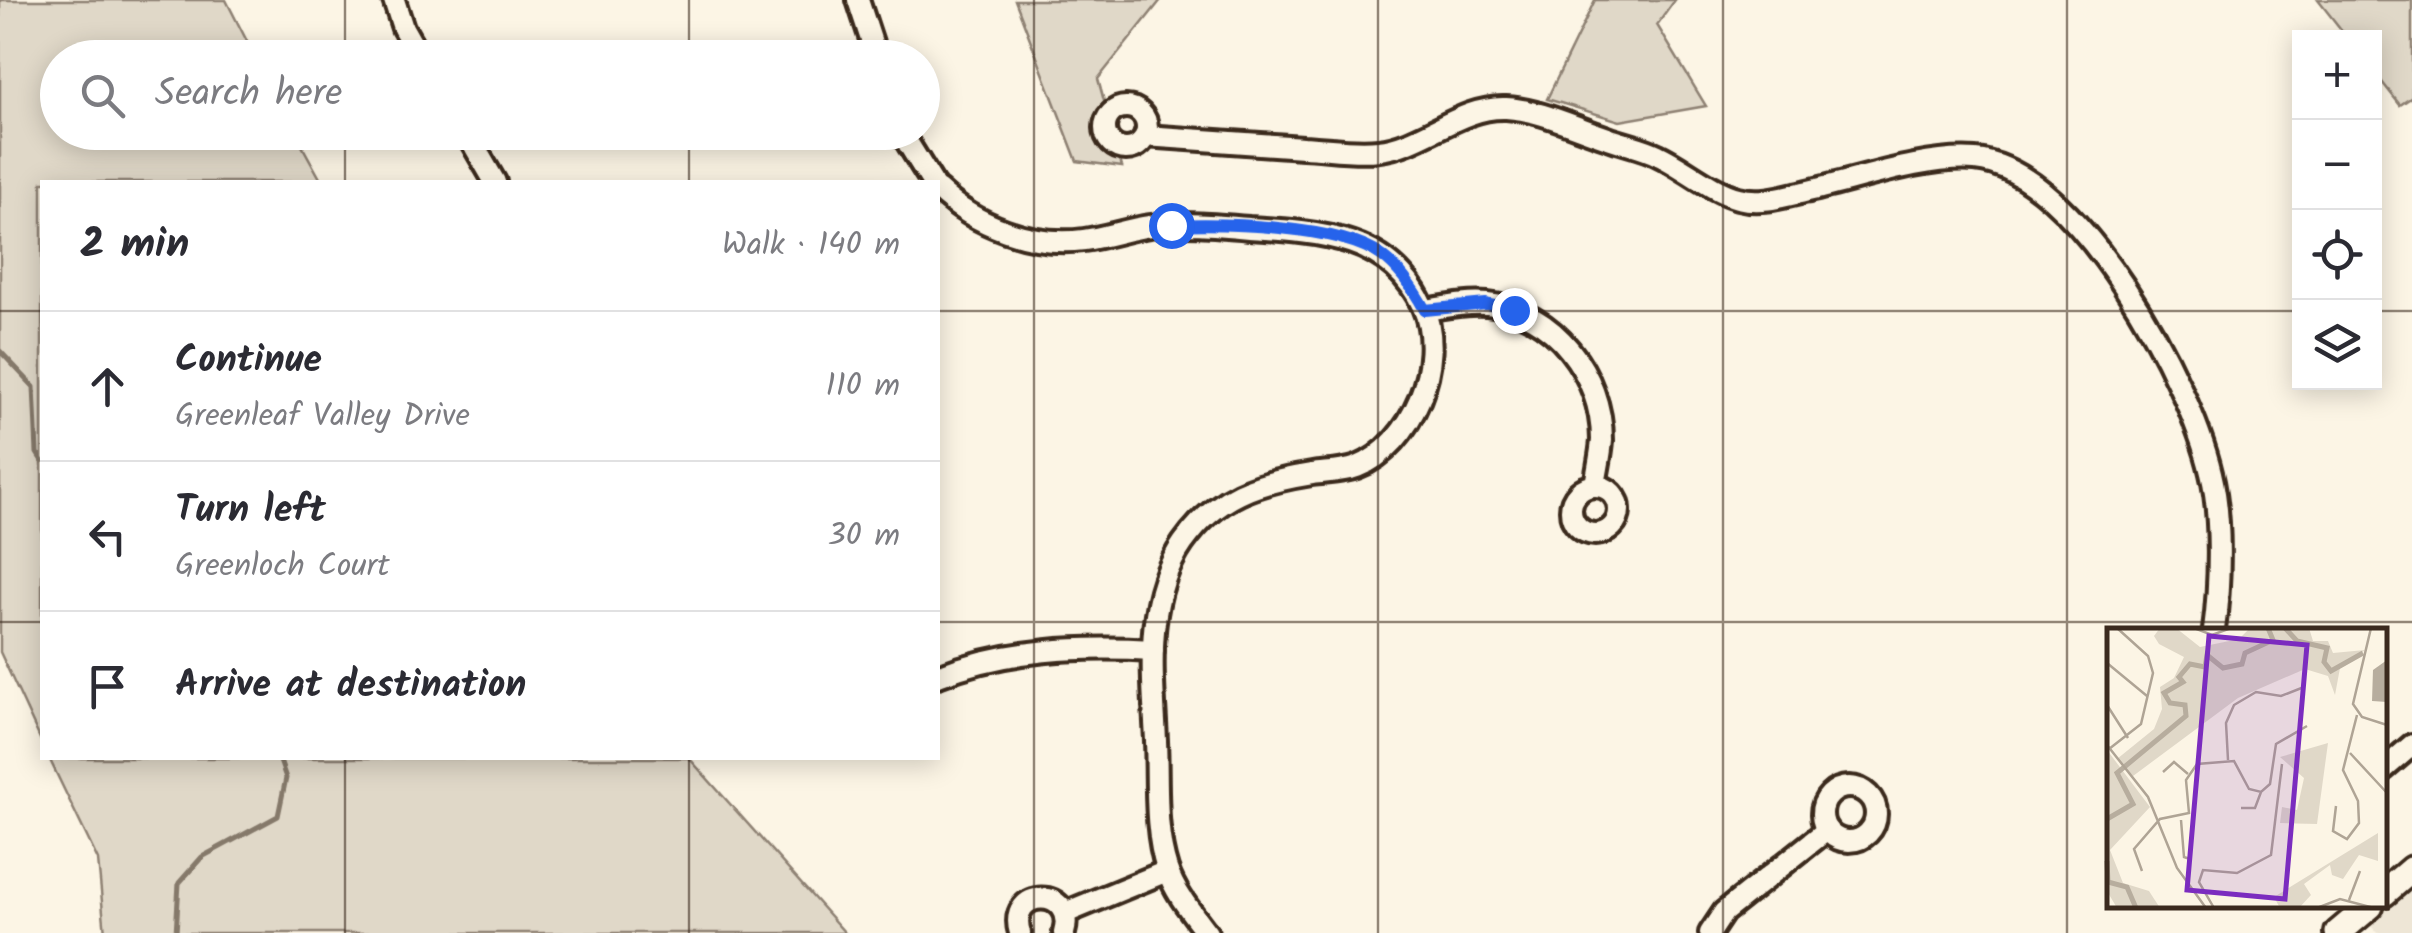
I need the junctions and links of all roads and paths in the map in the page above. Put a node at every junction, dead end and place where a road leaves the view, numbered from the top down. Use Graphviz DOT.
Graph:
graph roads {
  1 [pos="394,0"];
  2 [pos="858,0"];
  3 [pos="410,40"];
  4 [pos="871,40"];
  5 [pos="1145,136"];
  6 [pos="476,150"];
  7 [pos="912,150"];
  8 [pos="494,180"];
  9 [pos="931,180"];
  10 [pos="940,193"];
  11 [pos="1425,310"];
  12 [pos="1595,486"];
  13 [pos="2214,628"];
  14 [pos="1153,650"];
  15 [pos="940,675"];
  16 [pos="2412,745"];
  17 [pos="2387,766"];
  18 [pos="1827,830"];
  19 [pos="2412,869"];
  20 [pos="1167,871"];
  21 [pos="2387,890"];
  22 [pos="2368,908"];
  23 [pos="1064,923"];
  24 [pos="1020,933"];
  25 [pos="1207,933"];
  26 [pos="1710,933"];
  27 [pos="2338,933"];
  1 -- 3 [label="street"];
  2 -- 4 [label="street"];
  5 -- 13 [label="street"];
  6 -- 8 [label="street"];
  7 -- 9 [label="street"];
  10 -- 11 [label="street"];
  11 -- 12 [label="street"];
  11 -- 14 [label="street"];
  14 -- 15 [label="street"];
  14 -- 20 [label="street"];
  16 -- 17 [label="street"];
  18 -- 26 [label="street"];
  19 -- 21 [label="street"];
  20 -- 23 [label="street"];
  20 -- 25 [label="street"];
  22 -- 27 [label="street"];
  23 -- 24 [label="street"];
}
